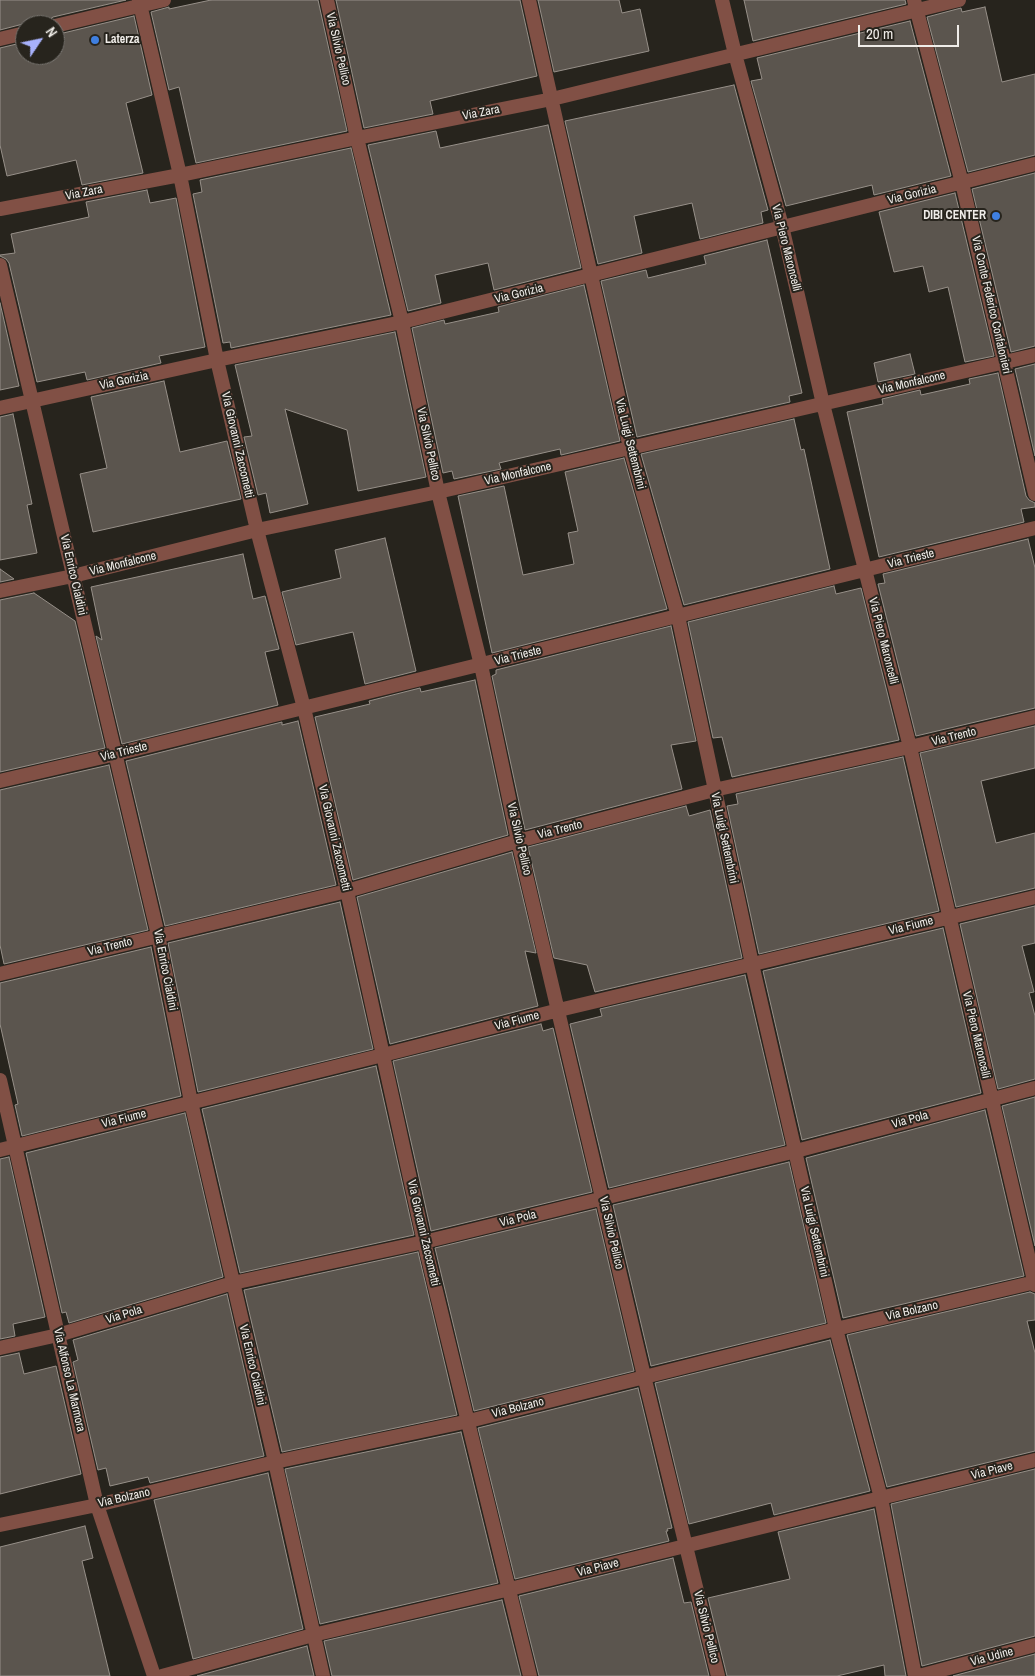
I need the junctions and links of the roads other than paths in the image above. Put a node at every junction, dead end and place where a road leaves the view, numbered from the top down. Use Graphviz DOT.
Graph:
graph roads {
  1 [pos="164,0"];
  2 [pos="327,0"];
  3 [pos="529,0"];
  4 [pos="722,0"];
  5 [pos="959,0"];
  6 [pos="139,3"];
  7 [pos="915,5"];
  8 [pos="65,23"];
  9 [pos="15,35"];
  10 [pos="0,39"];
  11 [pos="735,54"];
  12 [pos="552,99"];
  13 [pos="358,138"];
  14 [pos="1035,164"];
  15 [pos="180,175"];
  16 [pos="962,183"];
  17 [pos="0,209"];
  18 [pos="782,226"];
  19 [pos="0,265"];
  20 [pos="591,276"];
  21 [pos="402,322"];
  22 [pos="1035,355"];
  23 [pos="217,360"];
  24 [pos="1005,362"];
  25 [pos="31,401"];
  26 [pos="824,404"];
  27 [pos="0,408"];
  28 [pos="630,448"];
  29 [pos="438,492"];
  30 [pos="1035,494"];
  31 [pos="1035,528"];
  32 [pos="257,530"];
  33 [pos="865,570"];
  34 [pos="73,576"];
  35 [pos="0,591"];
  36 [pos="678,616"];
  37 [pos="481,665"];
  38 [pos="304,708"];
  39 [pos="1035,717"];
  40 [pos="910,747"];
  41 [pos="116,754"];
  42 [pos="0,781"];
  43 [pos="714,790"];
  44 [pos="518,841"];
  45 [pos="347,891"];
  46 [pos="1035,896"];
  47 [pos="950,916"];
  48 [pos="158,935"];
  49 [pos="752,964"];
  50 [pos="0,974"];
  51 [pos="559,1010"];
  52 [pos="383,1055"];
  53 [pos="0,1080"];
  54 [pos="1035,1088"];
  55 [pos="991,1098"];
  56 [pos="191,1102"];
  57 [pos="15,1146"];
  58 [pos="0,1150"];
  59 [pos="796,1151"];
  60 [pos="603,1197"];
  61 [pos="424,1242"];
  62 [pos="233,1283"];
  63 [pos="1035,1283"];
  64 [pos="836,1328"];
  65 [pos="58,1335"];
  66 [pos="0,1348"];
  67 [pos="644,1376"];
  68 [pos="469,1421"];
  69 [pos="1035,1460"];
  70 [pos="275,1462"];
  71 [pos="881,1498"];
  72 [pos="97,1505"];
  73 [pos="0,1525"];
  74 [pos="686,1546"];
  75 [pos="510,1590"];
  76 [pos="313,1635"];
  77 [pos="1035,1646"];
  78 [pos="154,1676"];
  79 [pos="162,1676"];
  80 [pos="323,1676"];
  81 [pos="530,1676"];
  82 [pos="718,1676"];
  83 [pos="917,1676"];
  1 -- 6 [label="street"];
  2 -- 13 [label="street, Via Silvio Pellico"];
  3 -- 12 [label="street, Via Luigi Settembrini"];
  4 -- 11 [label="street, Via Piero Maroncelli"];
  5 -- 7 [label="street, Via Zara"];
  6 -- 8 [label="street"];
  6 -- 15 [label="street, Via Giovanni Zaccometti"];
  7 -- 11 [label="street, Via Zara"];
  7 -- 16 [label="street, Via Conte Federico Confalonieri"];
  9 -- 10 [label="street"];
  11 -- 12 [label="street, Via Zara"];
  11 -- 18 [label="street, Via Piero Maroncelli"];
  12 -- 13 [label="street, Via Zara"];
  12 -- 20 [label="street, Via Luigi Settembrini"];
  13 -- 15 [label="street, Via Zara"];
  13 -- 21 [label="street, Via Silvio Pellico"];
  14 -- 16 [label="street, Via Gorizia"];
  15 -- 17 [label="street, Via Zara"];
  15 -- 23 [label="street, Via Giovanni Zaccometti"];
  16 -- 18 [label="street, Via Gorizia"];
  16 -- 24 [label="street, Via Conte Federico Confalonieri"];
  18 -- 20 [label="street, Via Gorizia"];
  18 -- 26 [label="street, Via Piero Maroncelli"];
  19 -- 25 [label="street, Via Enrico Cialdini"];
  20 -- 21 [label="street, Via Gorizia"];
  20 -- 28 [label="street, Via Luigi Settembrini"];
  21 -- 23 [label="street, Via Gorizia"];
  21 -- 29 [label="street, Via Silvio Pellico"];
  22 -- 24 [label="street, Via Monfalcone"];
  23 -- 25 [label="street, Via Gorizia"];
  23 -- 32 [label="street, Via Giovanni Zaccometti"];
  24 -- 26 [label="street, Via Monfalcone"];
  24 -- 30 [label="street, Via Conte Federico Confalonieri"];
  25 -- 27 [label="street, Via Gorizia"];
  25 -- 34 [label="street, Via Enrico Cialdini"];
  26 -- 28 [label="street, Via Monfalcone"];
  26 -- 33 [label="street, Via Piero Maroncelli"];
  28 -- 29 [label="street, Via Monfalcone"];
  28 -- 36 [label="street, Via Luigi Settembrini"];
  29 -- 32 [label="street, Via Monfalcone"];
  29 -- 37 [label="street, Via Silvio Pellico"];
  31 -- 33 [label="street, Via Trieste"];
  32 -- 34 [label="street, Via Monfalcone"];
  32 -- 38 [label="street, Via Giovanni Zaccometti"];
  33 -- 36 [label="street, Via Trieste"];
  33 -- 40 [label="street, Via Piero Maroncelli"];
  34 -- 35 [label="street, Via Monfalcone"];
  34 -- 41 [label="street, Via Enrico Cialdini"];
  36 -- 37 [label="street, Via Trieste"];
  36 -- 43 [label="street, Via Luigi Settembrini"];
  37 -- 38 [label="street, Via Trieste"];
  37 -- 44 [label="street, Via Silvio Pellico"];
  38 -- 41 [label="street, Via Trieste"];
  38 -- 45 [label="street, Via Giovanni Zaccometti"];
  39 -- 40 [label="street, Via Trento"];
  40 -- 43 [label="street, Via Trento"];
  40 -- 47 [label="street, Via Piero Maroncelli"];
  41 -- 42 [label="street, Via Trieste"];
  41 -- 48 [label="street, Via Enrico Cialdini"];
  43 -- 44 [label="street, Via Trento"];
  43 -- 49 [label="street, Via Luigi Settembrini"];
  44 -- 45 [label="street, Via Trento"];
  44 -- 51 [label="street, Via Silvio Pellico"];
  45 -- 48 [label="street, Via Trento"];
  45 -- 52 [label="street, Via Giovanni Zaccometti"];
  46 -- 47 [label="street, Via Fiume"];
  47 -- 49 [label="street, Via Fiume"];
  47 -- 55 [label="street, Via Piero Maroncelli"];
  48 -- 50 [label="street, Via Trento"];
  48 -- 56 [label="street, Via Enrico Cialdini"];
  49 -- 51 [label="street, Via Fiume"];
  49 -- 59 [label="street, Via Luigi Settembrini"];
  51 -- 52 [label="street, Via Fiume"];
  51 -- 60 [label="street, Via Silvio Pellico"];
  52 -- 56 [label="street, Via Fiume"];
  52 -- 61 [label="street, Via Giovanni Zaccometti"];
  53 -- 57 [label="street, Via Alfonso La Marmora"];
  54 -- 55 [label="street, Via Pola"];
  55 -- 59 [label="street, Via Pola"];
  55 -- 63 [label="street, Via Piero Maroncelli"];
  56 -- 57 [label="street, Via Fiume"];
  56 -- 62 [label="street, Via Enrico Cialdini"];
  57 -- 58 [label="street, Via Fiume"];
  57 -- 65 [label="street, Via Alfonso La Marmora"];
  59 -- 60 [label="street, Via Pola"];
  59 -- 64 [label="street, Via Luigi Settembrini"];
  60 -- 61 [label="street, Via Pola"];
  60 -- 67 [label="street, Via Silvio Pellico"];
  61 -- 62 [label="street, Via Pola"];
  61 -- 68 [label="street, Via Giovanni Zaccometti"];
  62 -- 65 [label="street, Via Pola"];
  62 -- 70 [label="street, Via Enrico Cialdini"];
  63 -- 64 [label="street, Via Bolzano"];
  64 -- 67 [label="street, Via Bolzano"];
  64 -- 71 [label="street, Via Luigi Settembrini"];
  65 -- 66 [label="street, Via Pola"];
  65 -- 72 [label="street, Via Alfonso La Marmora"];
  67 -- 68 [label="street, Via Bolzano"];
  67 -- 74 [label="street, Via Silvio Pellico"];
  68 -- 70 [label="street, Via Bolzano"];
  68 -- 75 [label="street, Via Giovanni Zaccometti"];
  69 -- 71 [label="street, Via Piave"];
  70 -- 72 [label="street, Via Bolzano"];
  70 -- 76 [label="street, Via Enrico Cialdini"];
  71 -- 74 [label="street, Via Piave"];
  71 -- 83 [label="street, Via Luigi Settembrini"];
  72 -- 73 [label="street, Via Bolzano"];
  72 -- 78 [label="street, Via Alfonso La Marmora"];
  74 -- 75 [label="street, Via Piave"];
  74 -- 82 [label="street, Via Silvio Pellico"];
  75 -- 76 [label="street, Via Piave"];
  75 -- 81 [label="street, Via Giovanni Zaccometti"];
  76 -- 79 [label="street, Via Piave"];
  76 -- 80 [label="street, Via Enrico Cialdini"];
  77 -- 83 [label="street, Via Udine"];
}
